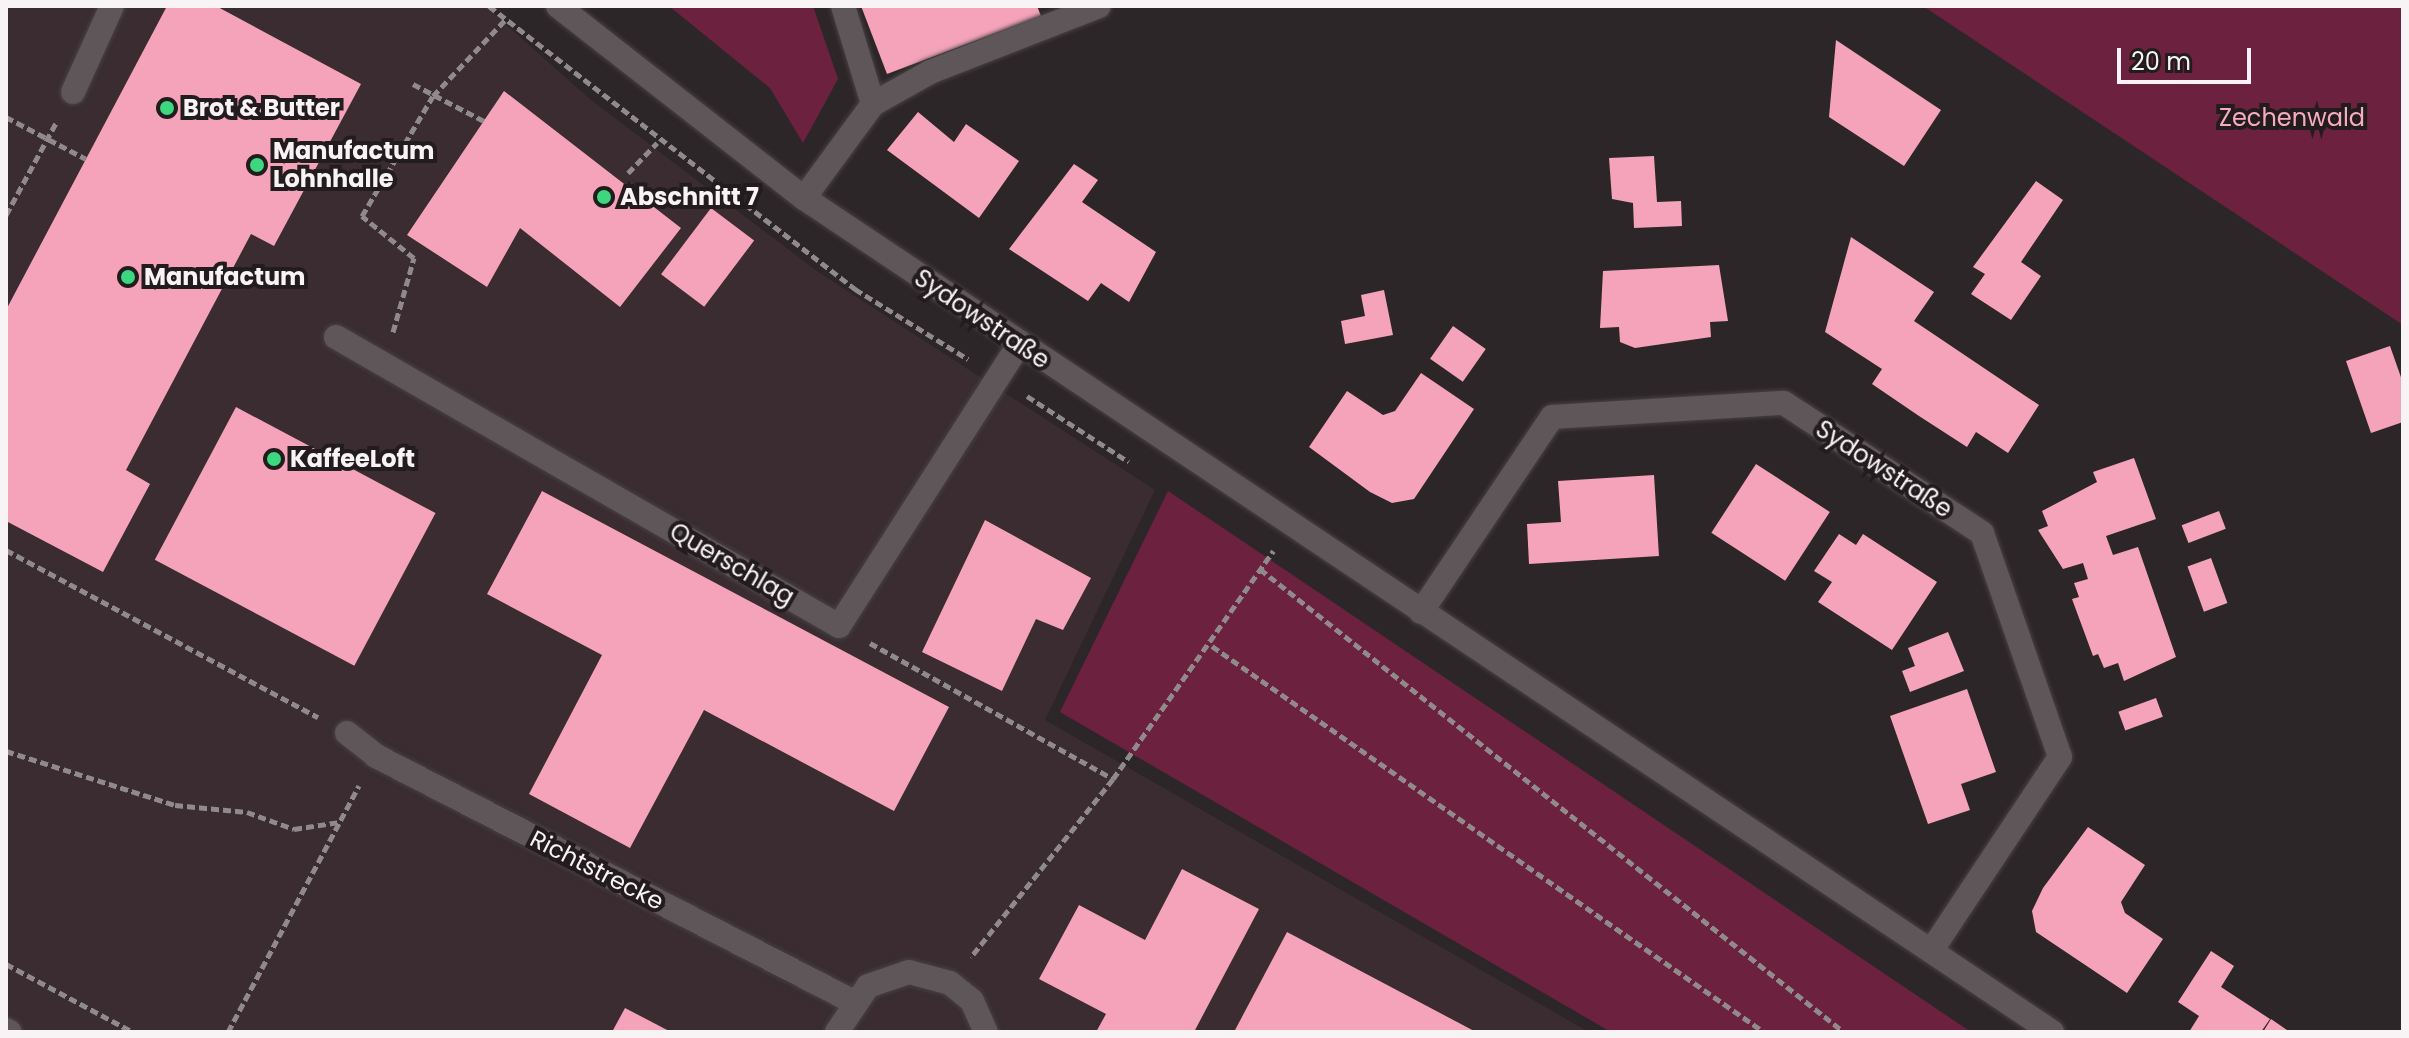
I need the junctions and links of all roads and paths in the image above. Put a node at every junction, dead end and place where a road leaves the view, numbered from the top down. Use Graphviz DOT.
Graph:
graph roads {
  1 [pos="112,6"];
  2 [pos="558,6"];
  3 [pos="843,6"];
  4 [pos="1099,6"];
  5 [pos="505,20"];
  6 [pos="413,84"];
  7 [pos="73,92"];
  8 [pos="433,96"];
  9 [pos="873,104"];
  10 [pos="6,117"];
  11 [pos="484,121"];
  12 [pos="48,138"];
  13 [pos="657,143"];
  14 [pos="86,159"];
  15 [pos="628,173"];
  16 [pos="724,191"];
  17 [pos="804,198"];
  18 [pos="707,204"];
  19 [pos="6,215"];
  20 [pos="336,337"];
  21 [pos="1019,344"];
  22 [pos="384,364"];
  23 [pos="1290,526"];
  24 [pos="6,550"];
  25 [pos="1260,569"];
  26 [pos="1421,612"];
  27 [pos="839,626"];
  28 [pos="1212,646"];
  29 [pos="347,733"];
  30 [pos="6,751"];
  31 [pos="376,756"];
  32 [pos="1113,779"];
  33 [pos="340,822"];
  34 [pos="1931,951"];
  35 [pos="6,964"];
  36 [pos="950,983"];
  37 [pos="852,1001"];
  38 [pos="133,1032"];
  39 [pos="228,1032"];
  40 [pos="837,1032"];
  41 [pos="986,1032"];
  42 [pos="1764,1032"];
  43 [pos="1844,1032"];
  44 [pos="2052,1032"];
  1 -- 7 [label="street"];
  2 -- 17 [label="street, Sydowstraße"];
  3 -- 9 [label="street"];
  4 -- 9 [label="street"];
  5 -- 8 [label="path"];
  6 -- 8 [label="path"];
  8 -- 11 [label="path"];
  8 -- 22 [label="path"];
  9 -- 17 [label="street"];
  10 -- 12 [label="path"];
  12 -- 14 [label="path"];
  12 -- 19 [label="path"];
  13 -- 15 [label="path"];
  16 -- 18 [label="path"];
  17 -- 21 [label="street, Sydowstraße"];
  20 -- 22 [label="street, Querschlag"];
  21 -- 23 [label="street, Sydowstraße"];
  21 -- 27 [label="street"];
  22 -- 27 [label="street, Querschlag"];
  23 -- 25 [label="path"];
  23 -- 26 [label="street, Sydowstraße"];
  24 -- 29 [label="path"];
  25 -- 28 [label="path"];
  25 -- 43 [label="path"];
  26 -- 34 [label="street, Sydowstraße"];
  26 -- 34 [label="street, Sydowstraße"];
  27 -- 32 [label="path"];
  28 -- 32 [label="path"];
  28 -- 42 [label="path"];
  29 -- 31 [label="street, Richtstrecke"];
  30 -- 33 [label="path"];
  31 -- 33 [label="path"];
  31 -- 37 [label="street, Richtstrecke"];
  32 -- 36 [label="path"];
  33 -- 39 [label="path"];
  34 -- 44 [label="street, Sydowstraße"];
  35 -- 38 [label="path"];
  36 -- 37 [label="street"];
  36 -- 41 [label="street"];
  37 -- 40 [label="street"];
}
